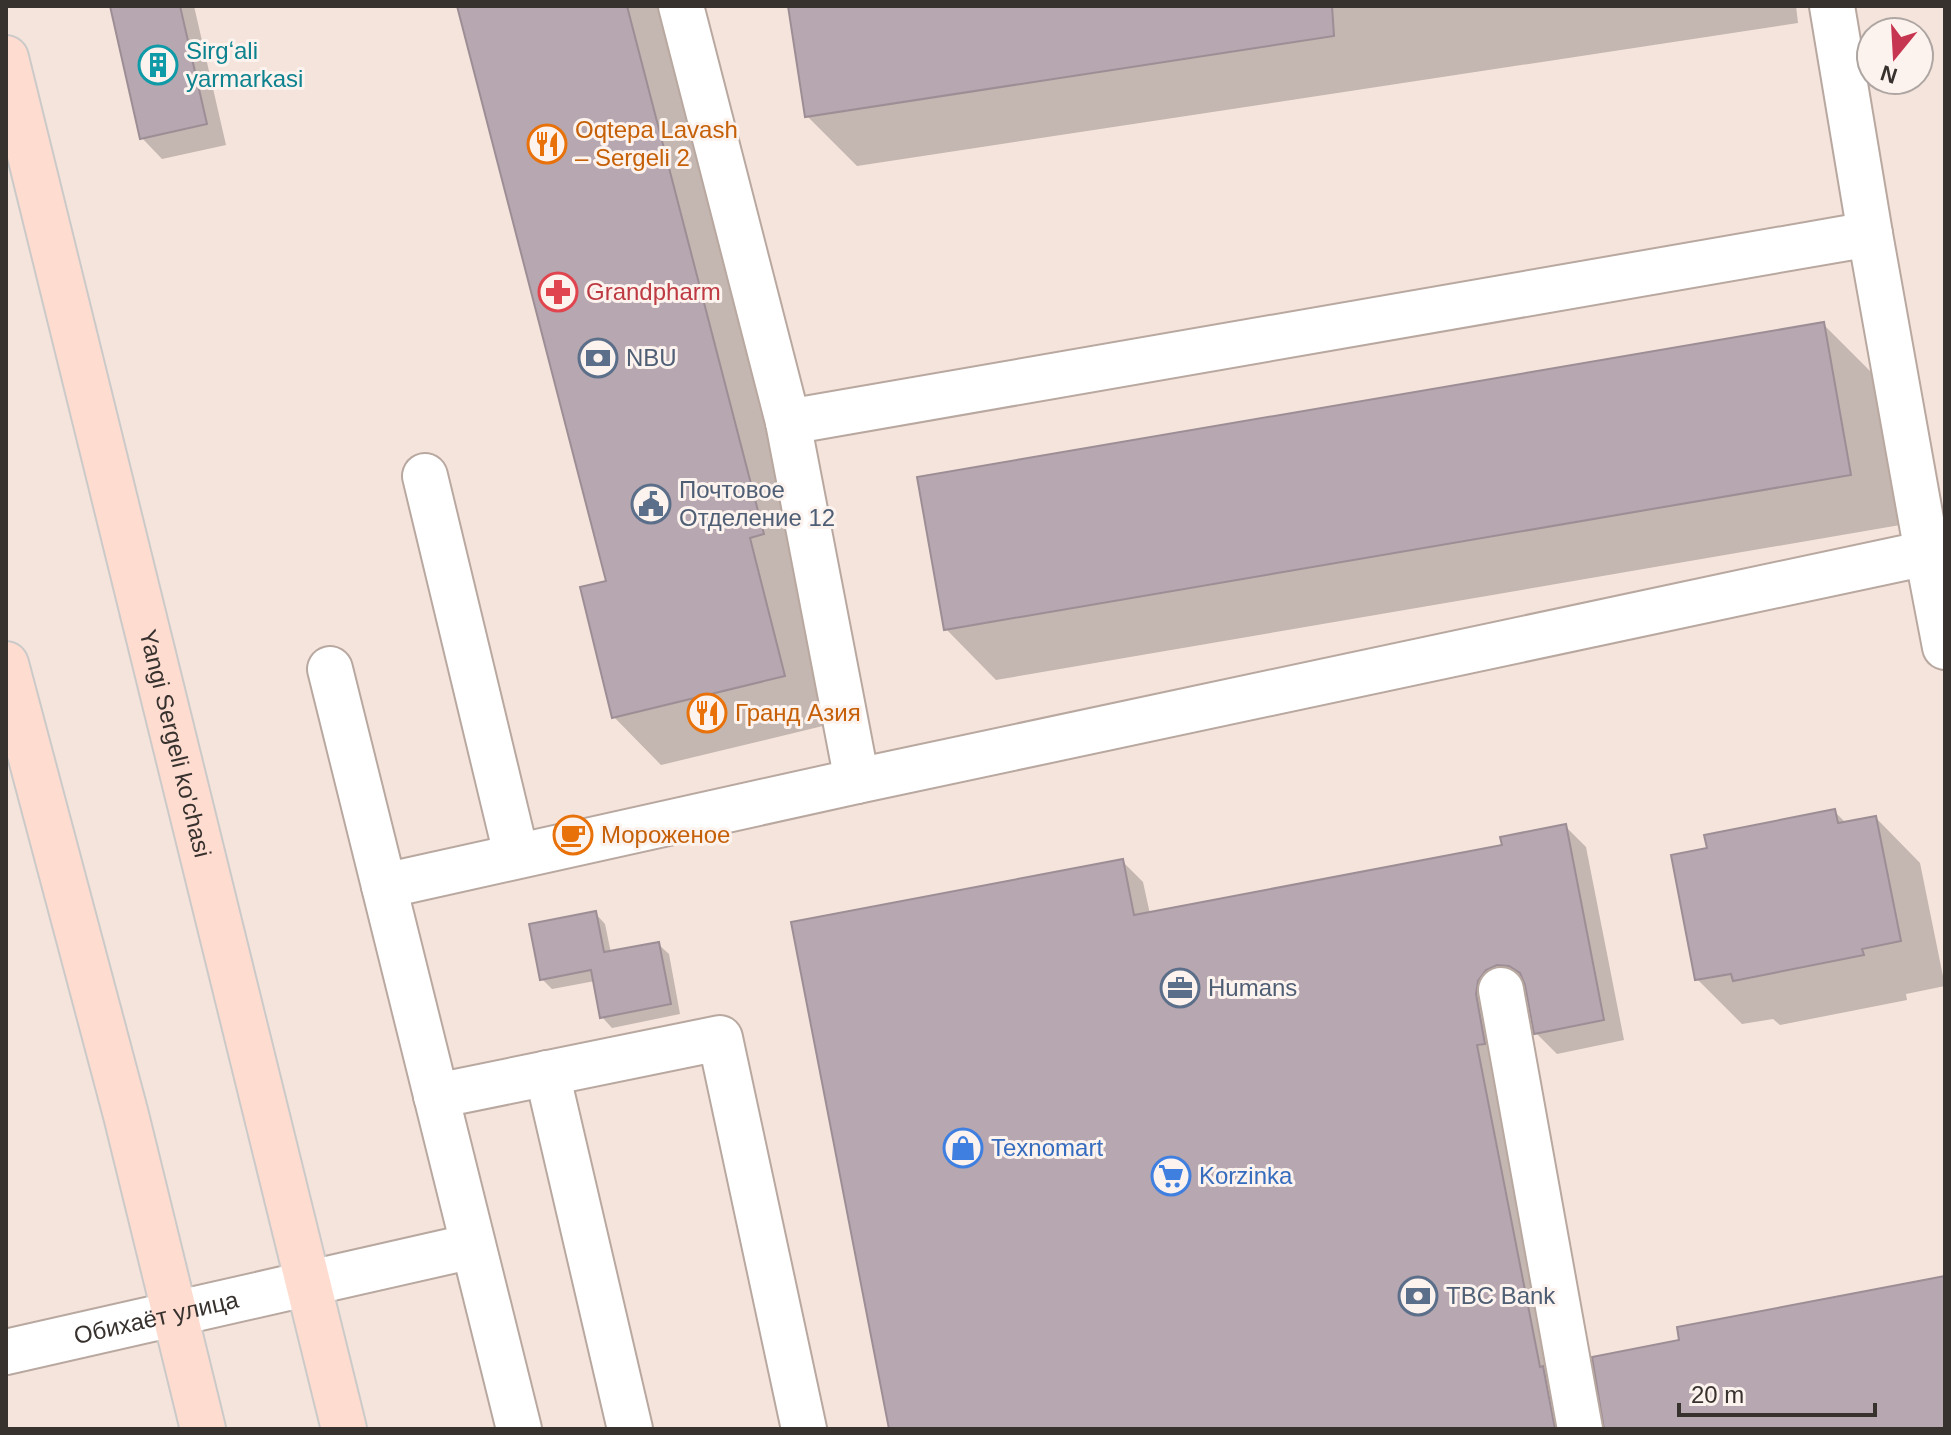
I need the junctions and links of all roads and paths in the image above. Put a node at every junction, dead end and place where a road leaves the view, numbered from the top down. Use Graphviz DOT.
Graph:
graph roads {
  1 [pos="681,6"];
  2 [pos="1832,6"];
  3 [pos="6,58"];
  4 [pos="1870,234"];
  5 [pos="788,422"];
  6 [pos="425,476"];
  7 [pos="1936,551"];
  8 [pos="1945,647"];
  9 [pos="6,664"];
  10 [pos="330,669"];
  11 [pos="857,781"];
  12 [pos="516,854"];
  13 [pos="384,886"];
  14 [pos="1501,990"];
  15 [pos="547,1073"];
  16 [pos="436,1096"];
  17 [pos="473,1246"];
  18 [pos="308,1285"];
  19 [pos="174,1314"];
  20 [pos="6,1352"];
  21 [pos="203,1429"];
  22 [pos="344,1429"];
  23 [pos="519,1429"];
  24 [pos="630,1429"];
  25 [pos="804,1429"];
  26 [pos="1580,1429"];
  1 -- 5 [label="street"];
  2 -- 4 [label="street"];
  3 -- 18 [label="main road, Yangi Sergeli ko'chasi"];
  4 -- 5 [label="street"];
  4 -- 7 [label="street"];
  5 -- 11 [label="street"];
  6 -- 12 [label="street"];
  7 -- 8 [label="street"];
  7 -- 11 [label="street"];
  9 -- 19 [label="main road"];
  10 -- 13 [label="street"];
  11 -- 12 [label="street"];
  12 -- 13 [label="street"];
  13 -- 16 [label="street"];
  14 -- 26 [label="street"];
  15 -- 16 [label="street"];
  15 -- 24 [label="street"];
  15 -- 25 [label="street"];
  16 -- 17 [label="street"];
  17 -- 18 [label="street, Обихаёт улица"];
  17 -- 23 [label="street"];
  18 -- 19 [label="street, Обихаёт улица"];
  18 -- 22 [label="main road, Yangi Sergeli ko'chasi"];
  19 -- 20 [label="street, Обихаёт улица"];
  19 -- 21 [label="main road"];
}
